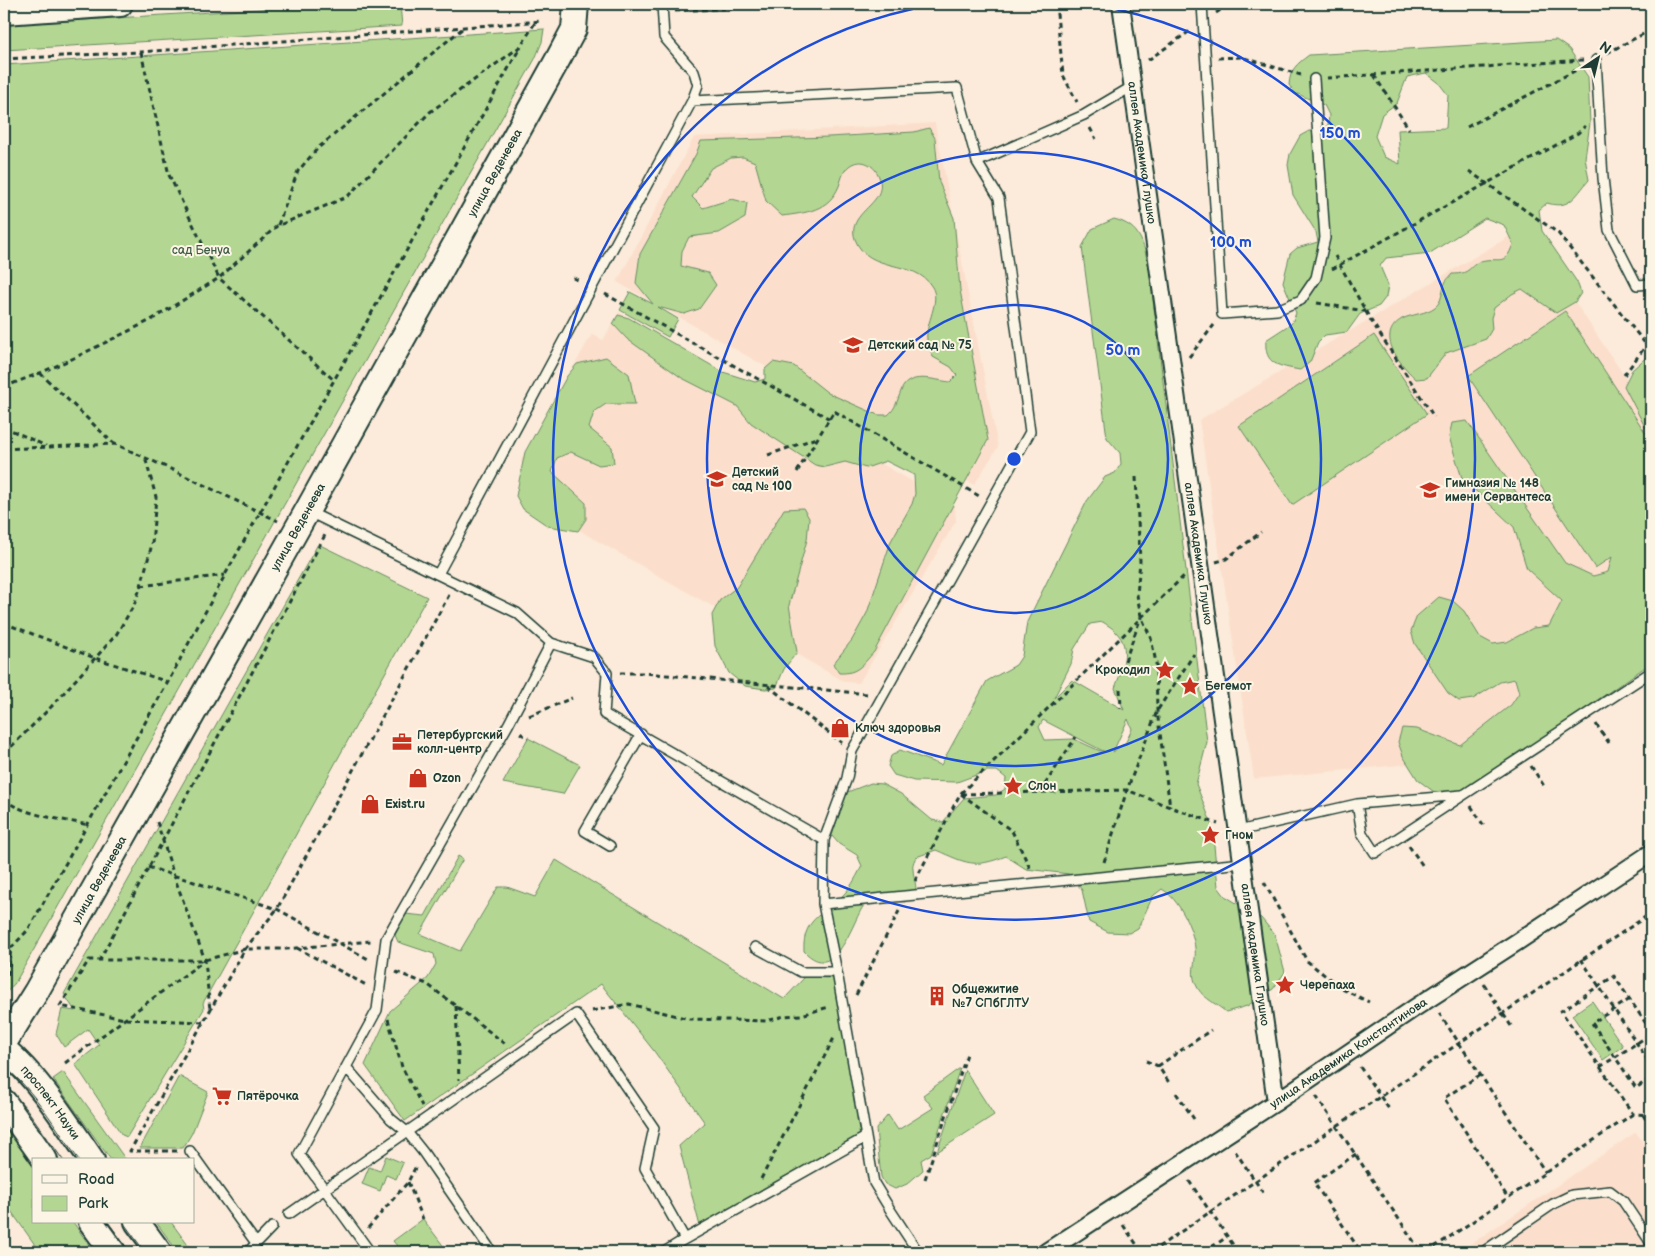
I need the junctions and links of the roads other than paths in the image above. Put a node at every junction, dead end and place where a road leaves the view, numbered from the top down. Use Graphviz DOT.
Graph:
graph roads {
  1 [pos="120,4"];
  2 [pos="576,4"];
  3 [pos="1121,4"];
  4 [pos="1202,4"];
  5 [pos="662,8"];
  6 [pos="4,12"];
  7 [pos="1596,60"];
  8 [pos="1132,79"];
  9 [pos="1314,79"];
  10 [pos="692,101"];
  11 [pos="977,162"];
  12 [pos="1651,284"];
  13 [pos="302,520"];
  14 [pos="438,574"];
  15 [pos="551,643"];
  16 [pos="1651,672"];
  17 [pos="640,734"];
  18 [pos="1463,795"];
  19 [pos="1357,804"];
  20 [pos="1238,831"];
  21 [pos="824,840"];
  22 [pos="610,846"];
  23 [pos="1651,853"];
  24 [pos="1242,863"];
  25 [pos="823,904"];
  26 [pos="756,947"];
  27 [pos="837,972"];
  28 [pos="4,1043"];
  29 [pos="4,1049"];
  30 [pos="346,1068"];
  31 [pos="1276,1102"];
  32 [pos="7,1112"];
  33 [pos="407,1132"];
  34 [pos="866,1137"];
  35 [pos="190,1151"];
  36 [pos="44,1158"];
  37 [pos="91,1158"];
  38 [pos="324,1190"];
  39 [pos="289,1214"];
  40 [pos="92,1224"];
  41 [pos="138,1224"];
  42 [pos="272,1228"];
  43 [pos="685,1238"];
  44 [pos="256,1243"];
  45 [pos="1651,1243"];
  46 [pos="113,1252"];
  47 [pos="159,1252"];
  48 [pos="248,1252"];
  49 [pos="370,1252"];
  50 [pos="492,1252"];
  51 [pos="664,1252"];
  52 [pos="918,1252"];
  53 [pos="1046,1252"];
  54 [pos="1483,1252"];
  1 -- 6 [label="street"];
  2 -- 13 [label="street, улица Веденеева"];
  3 -- 8 [label="street, аллея Академика Глушко"];
  4 -- 9 [label="lane"];
  5 -- 10 [label="lane"];
  7 -- 12 [label="lane"];
  8 -- 11 [label="lane"];
  8 -- 20 [label="street, аллея Академика Глушко"];
  10 -- 11 [label="lane"];
  10 -- 14 [label="lane"];
  11 -- 21 [label="lane"];
  13 -- 14 [label="lane"];
  13 -- 28 [label="street, улица Веденеева"];
  14 -- 15 [label="lane"];
  15 -- 17 [label="lane"];
  15 -- 30 [label="lane"];
  16 -- 18 [label="lane"];
  17 -- 21 [label="lane"];
  17 -- 22 [label="lane"];
  18 -- 19 [label="lane"];
  18 -- 19 [label="lane"];
  19 -- 20 [label="lane"];
  20 -- 24 [label="street, аллея Академика Глушко"];
  21 -- 25 [label="lane"];
  23 -- 31 [label="street, улица Академика Константинова"];
  24 -- 25 [label="lane"];
  24 -- 31 [label="street, аллея Академика Глушко"];
  25 -- 27 [label="lane"];
  26 -- 27 [label="lane"];
  27 -- 34 [label="lane"];
  29 -- 37 [label="street, проспект Науки"];
  30 -- 33 [label="lane"];
  30 -- 38 [label="lane"];
  31 -- 53 [label="street, улица Академика Константинова"];
  32 -- 36 [label="street"];
  33 -- 38 [label="lane"];
  33 -- 43 [label="lane"];
  33 -- 50 [label="lane"];
  34 -- 43 [label="lane"];
  34 -- 52 [label="lane"];
  35 -- 44 [label="lane"];
  38 -- 39 [label="lane"];
  38 -- 49 [label="lane"];
  40 -- 46 [label="street"];
  41 -- 47 [label="street"];
  42 -- 44 [label="lane"];
  43 -- 51 [label="lane"];
  44 -- 48 [label="lane"];
  45 -- 54 [label="lane"];
}
